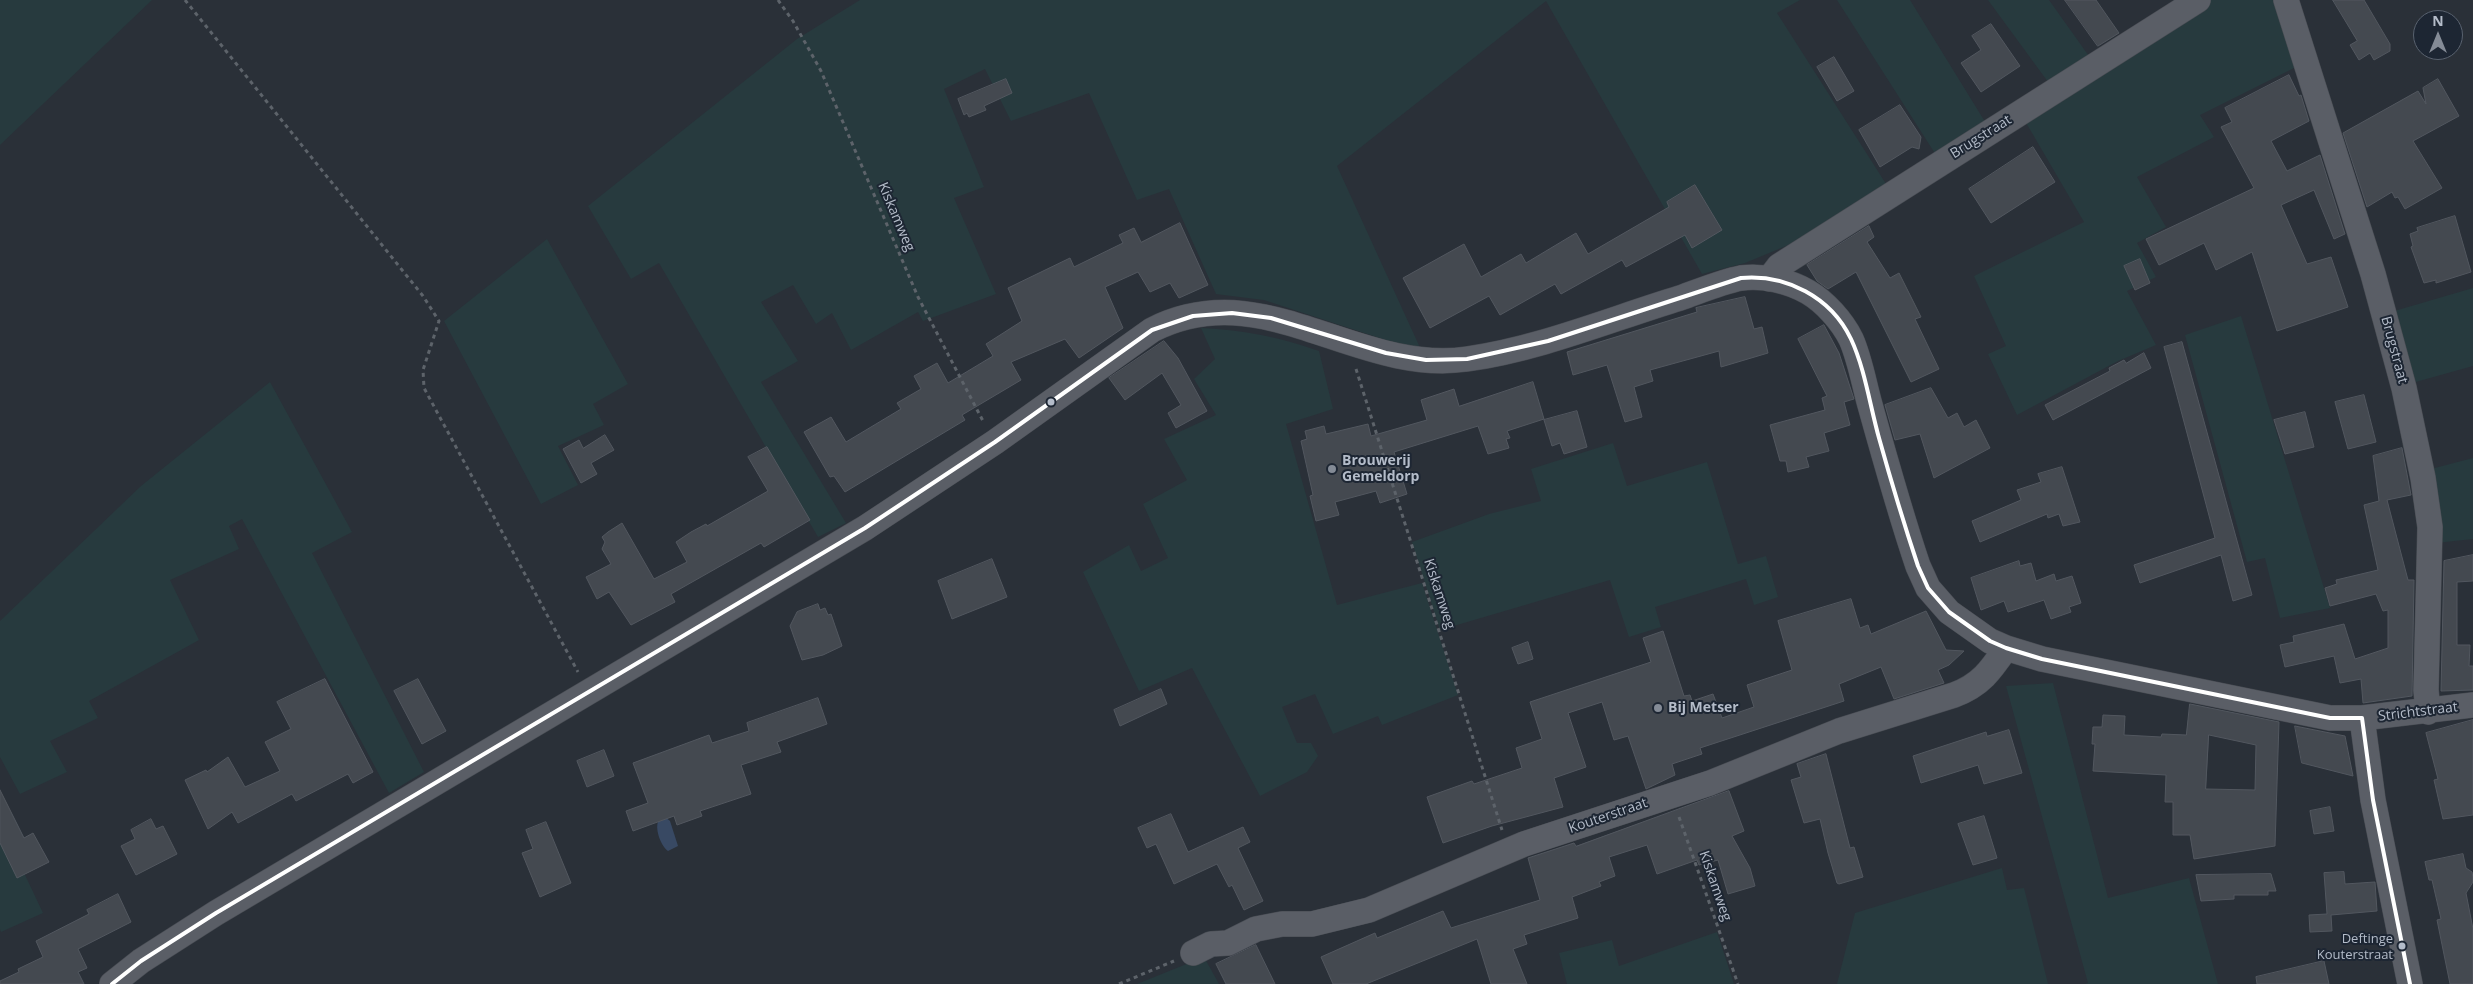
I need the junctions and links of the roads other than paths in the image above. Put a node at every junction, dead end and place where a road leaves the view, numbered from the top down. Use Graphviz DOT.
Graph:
graph roads {
  1 [pos="2198,0"];
  2 [pos="2286,0"];
  3 [pos="1769,279"];
  4 [pos="2006,648"];
  5 [pos="2473,706"];
  6 [pos="2428,712"];
  7 [pos="2362,718"];
  8 [pos="1193,953"];
  9 [pos="112,984"];
  10 [pos="2410,984"];
  1 -- 3 [label="street, Brugstraat"];
  2 -- 6 [label="street, Brugstraat"];
  3 -- 4 [label="street, Strichtstraat"];
  3 -- 9 [label="street, Strichtstraat"];
  4 -- 7 [label="street, Strichtstraat"];
  4 -- 8 [label="street, Kouterstraat"];
  5 -- 6 [label="street, Strichtstraat"];
  6 -- 7 [label="street, Strichtstraat"];
  7 -- 10 [label="street"];
}
